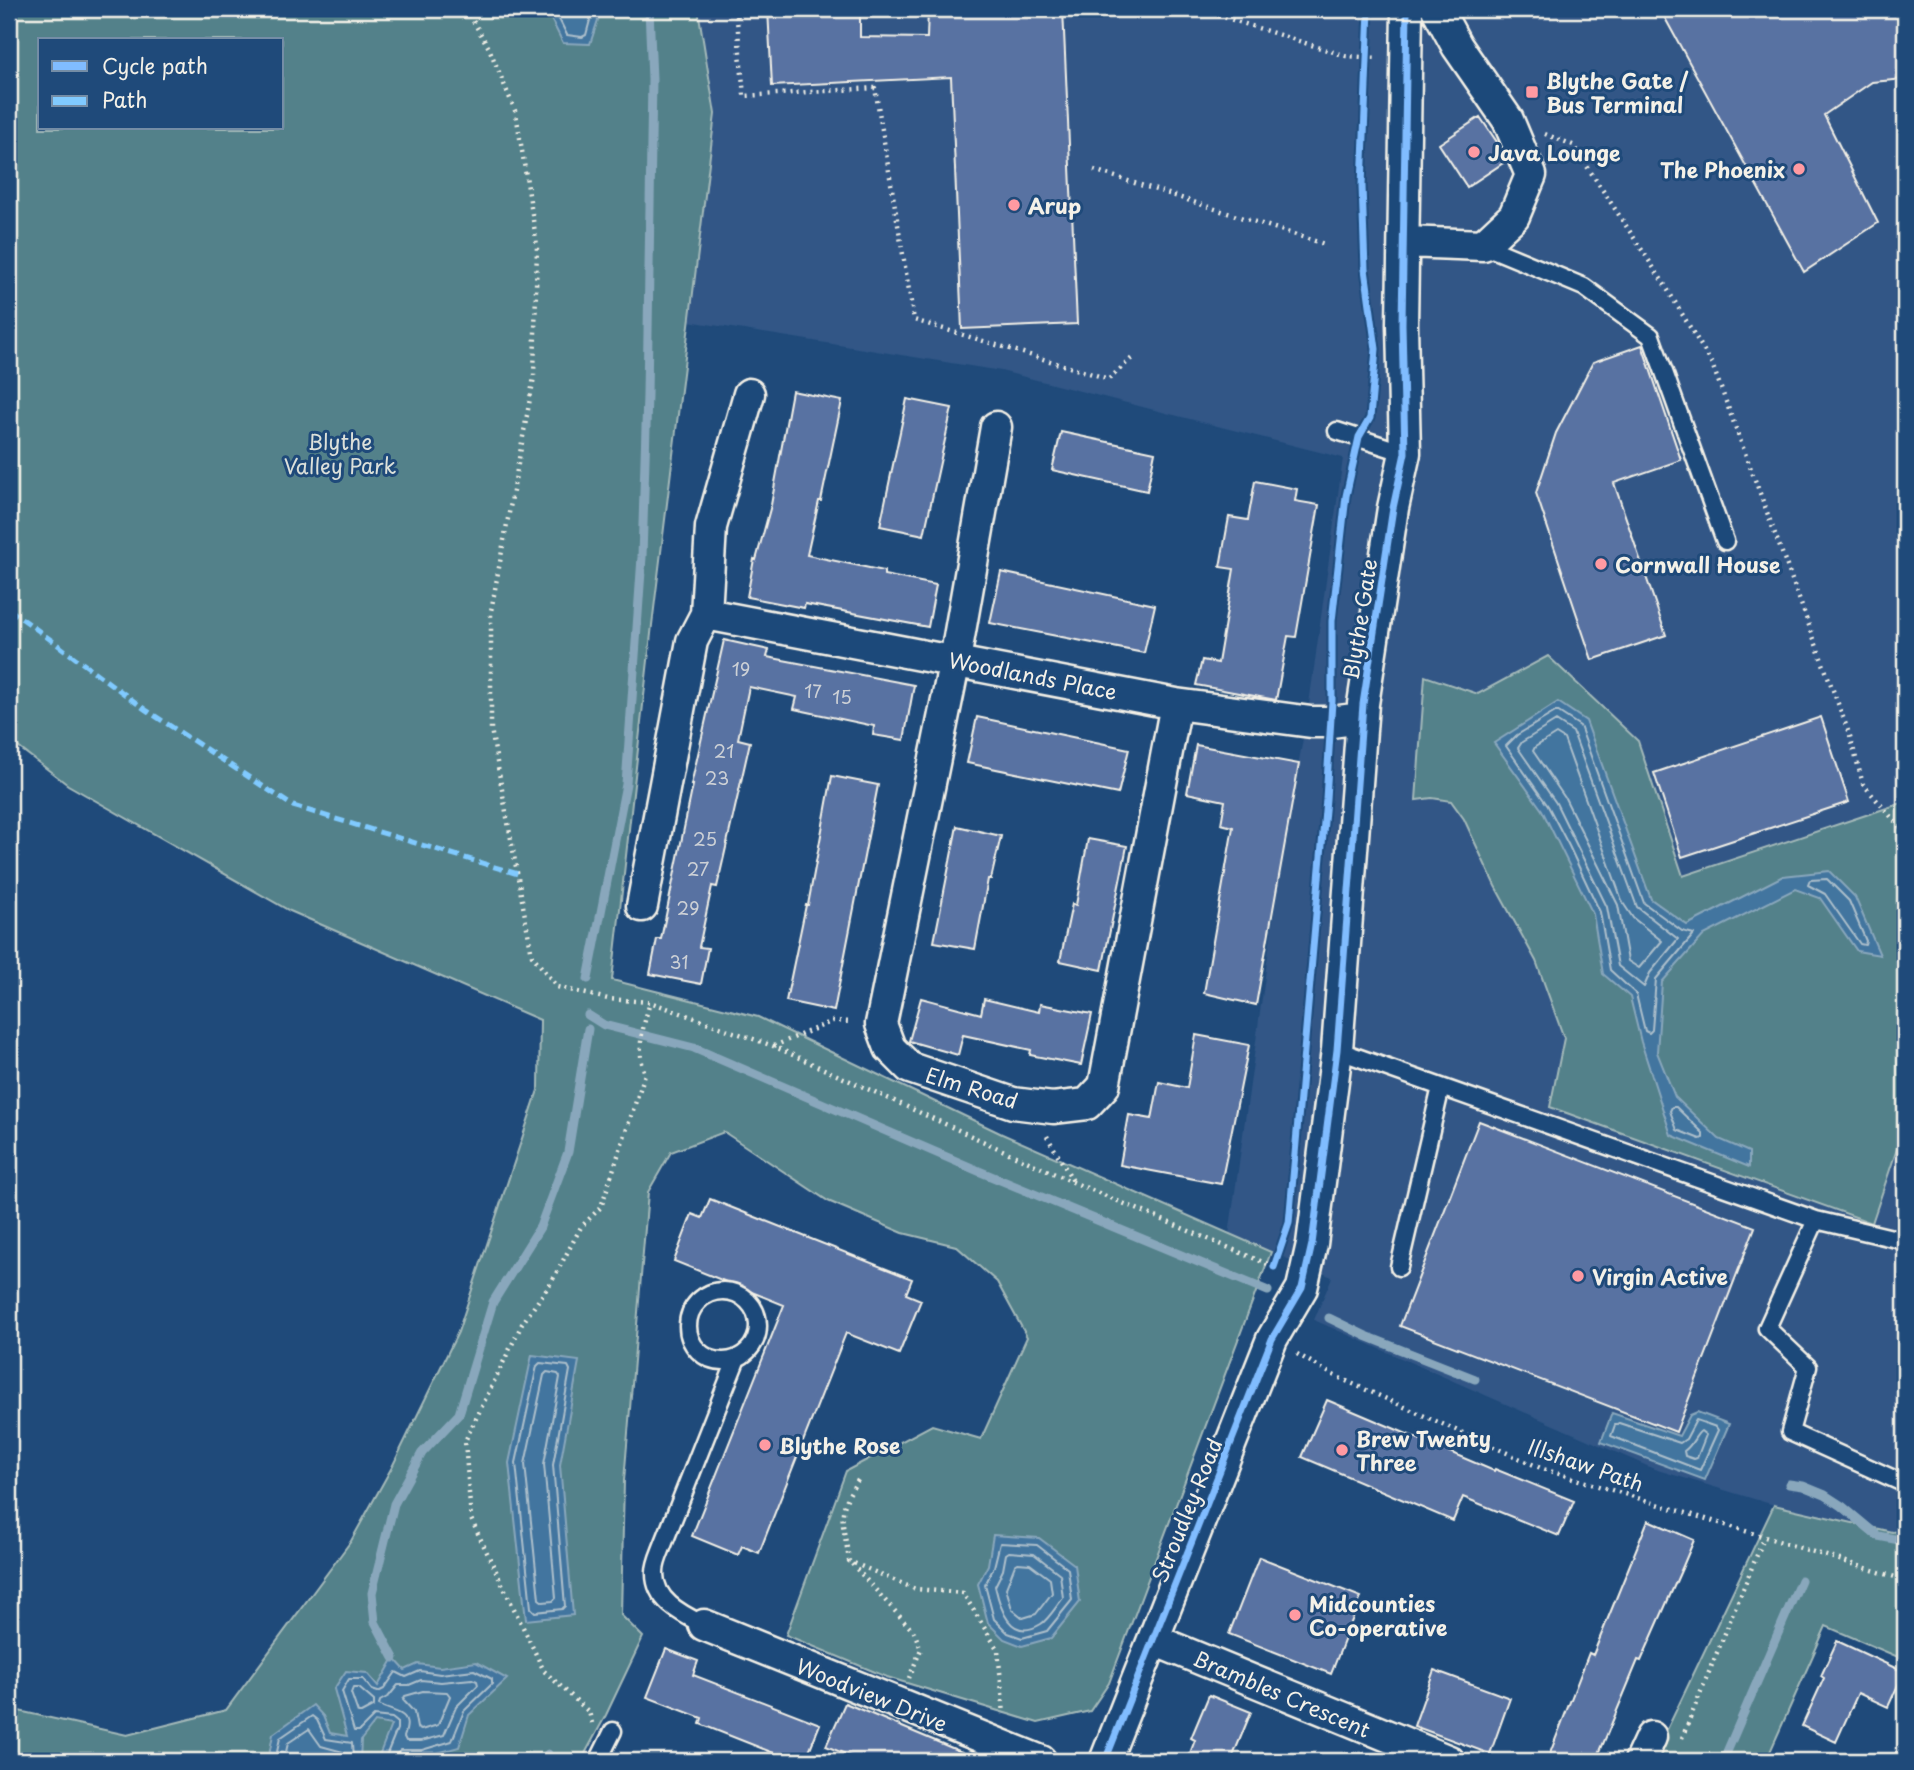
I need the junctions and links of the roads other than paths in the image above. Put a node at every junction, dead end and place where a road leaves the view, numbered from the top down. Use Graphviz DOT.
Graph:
graph roads {
  1 [pos="1406,9"];
  2 [pos="1437,9"];
  3 [pos="1405,242"];
  4 [pos="1483,245"];
  5 [pos="749,394"];
  6 [pos="996,427"];
  7 [pos="1337,431"];
  8 [pos="1405,453"];
  9 [pos="1725,541"];
  10 [pos="706,614"];
  11 [pos="955,660"];
  12 [pos="1176,704"];
  13 [pos="1362,718"];
  14 [pos="642,906"];
  15 [pos="1337,1050"];
  16 [pos="1441,1087"];
  17 [pos="1816,1220"];
  18 [pos="1905,1241"];
  19 [pos="1399,1267"];
  20 [pos="1305,1275"];
  21 [pos="737,1358"];
  22 [pos="1905,1484"];
  23 [pos="704,1625"];
  24 [pos="1154,1640"];
  25 [pos="613,1731"];
  26 [pos="598,1761"];
  27 [pos="1041,1761"];
  28 [pos="1105,1761"];
  29 [pos="1449,1761"];
  1 -- 3 [label="street, Blythe Gate"];
  2 -- 4 [label="street"];
  3 -- 4 [label="street"];
  3 -- 8 [label="street, Blythe Gate"];
  4 -- 9 [label="lane"];
  5 -- 10 [label="street"];
  6 -- 11 [label="street"];
  7 -- 8 [label="lane"];
  8 -- 13 [label="street, Blythe Gate"];
  10 -- 11 [label="street, Woodlands Place"];
  10 -- 14 [label="street"];
  11 -- 12 [label="street, Woodlands Place"];
  11 -- 12 [label="street, Elm Road"];
  12 -- 13 [label="street, Woodlands Place"];
  13 -- 15 [label="street, Blythe Gate"];
  15 -- 16 [label="lane"];
  15 -- 20 [label="street, Blythe Gate"];
  16 -- 17 [label="lane"];
  16 -- 19 [label="lane"];
  17 -- 18 [label="lane"];
  17 -- 22 [label="lane"];
  20 -- 24 [label="street, Stroudley Road"];
  21 -- 21 [label="lane"];
  21 -- 23 [label="lane"];
  23 -- 27 [label="street, Woodview Drive"];
  24 -- 28 [label="street, Stroudley Road"];
  24 -- 29 [label="street, Brambles Crescent"];
  25 -- 26 [label="lane"];
}
